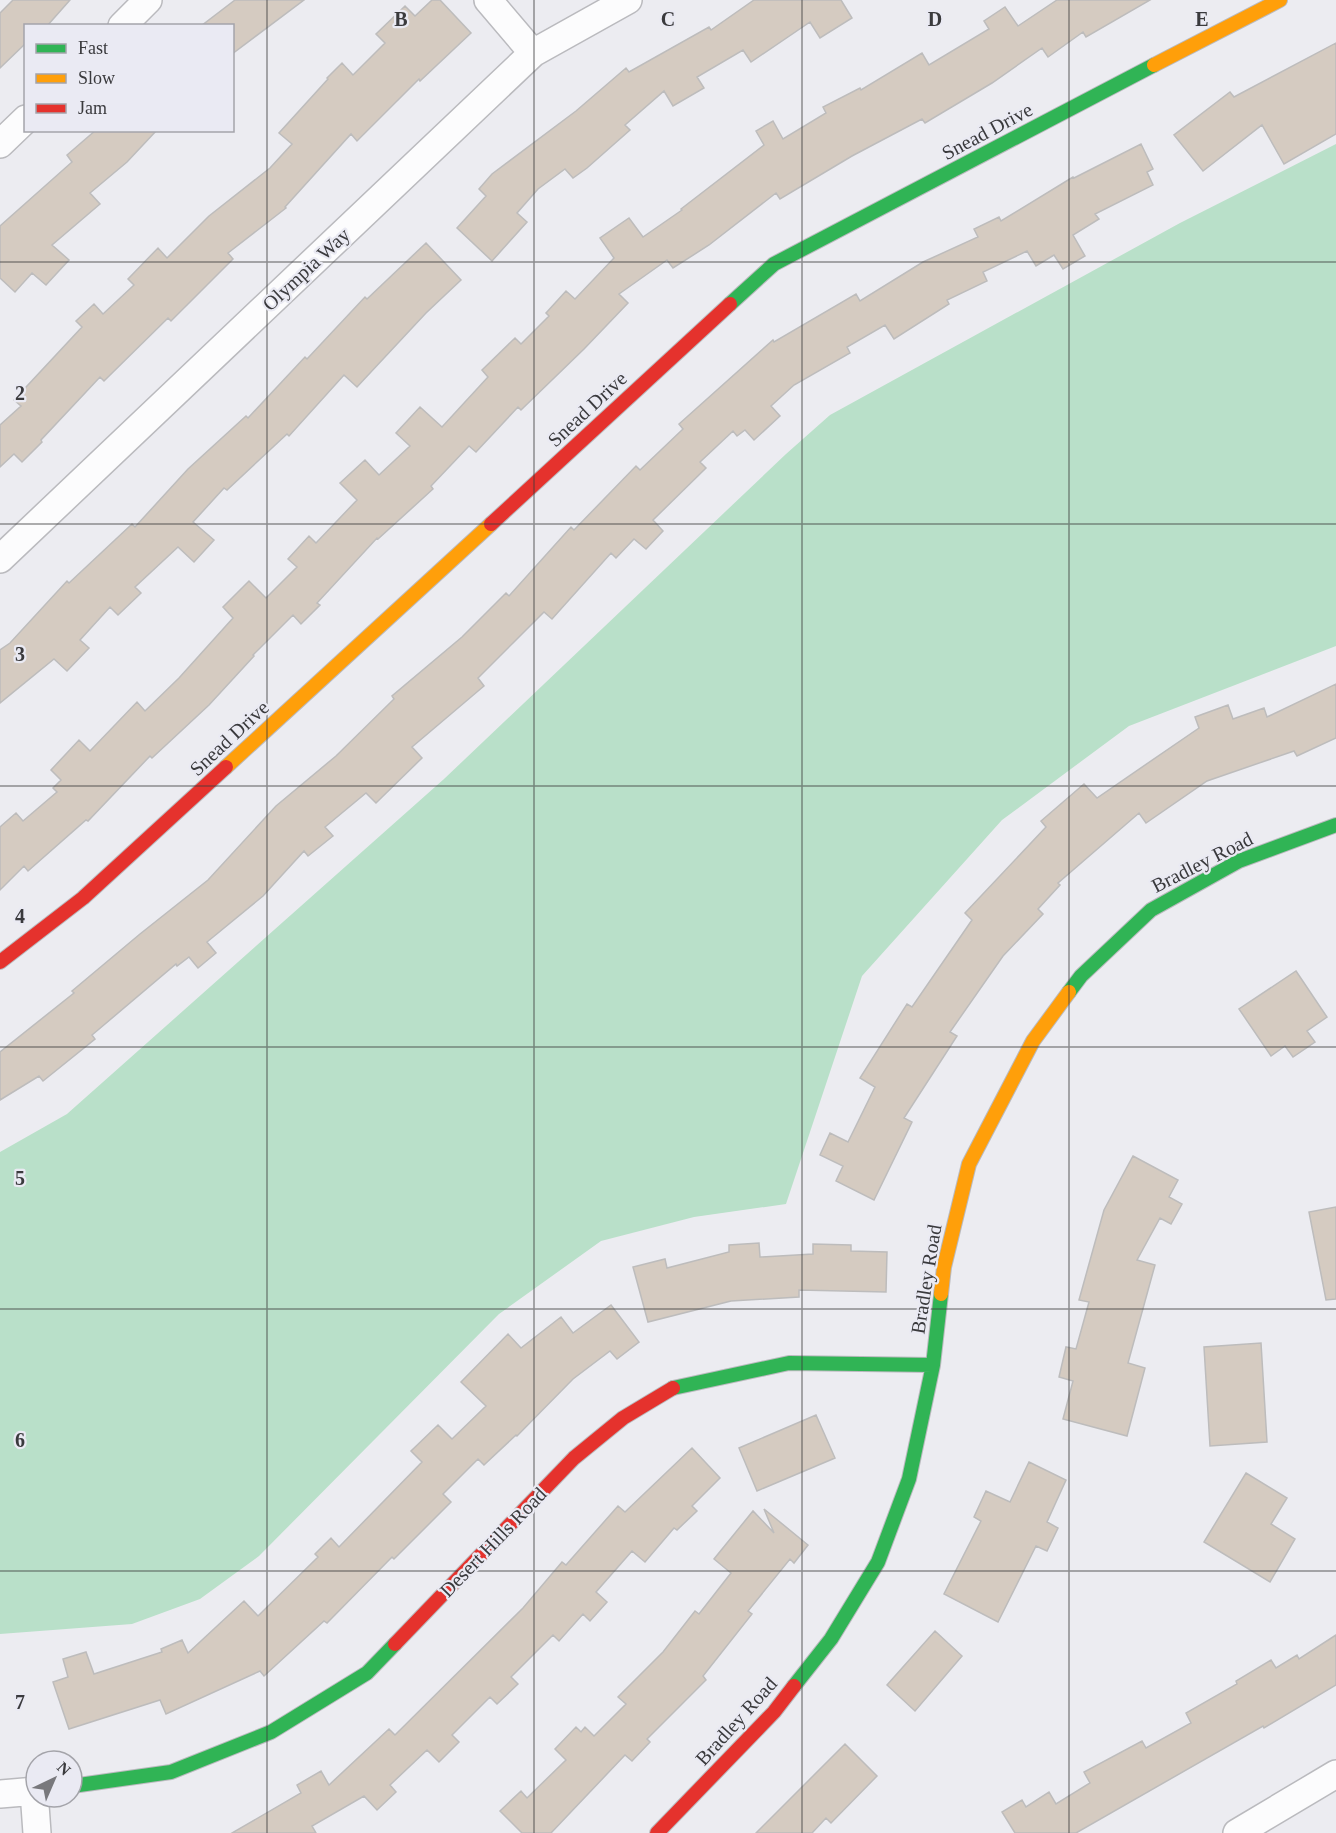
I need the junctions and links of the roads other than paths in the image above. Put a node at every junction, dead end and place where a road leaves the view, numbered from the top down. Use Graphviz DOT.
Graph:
graph roads {
  1 [pos="148,0"];
  2 [pos="488,0"];
  3 [pos="628,0"];
  4 [pos="1280,0"];
  5 [pos="124,24"];
  6 [pos="533,53"];
  7 [pos="24,121"];
  8 [pos="0,144"];
  9 [pos="0,559"];
  10 [pos="1336,825"];
  11 [pos="0,962"];
  12 [pos="933,1365"];
  13 [pos="1336,1774"];
  14 [pos="84,1784"];
  15 [pos="24,1792"];
  16 [pos="0,1794"];
  17 [pos="36,1809"];
  18 [pos="37,1833"];
  19 [pos="657,1833"];
  20 [pos="1237,1833"];
  1 -- 5 [label="street"];
  2 -- 6 [label="street"];
  3 -- 6 [label="street, Olympia Way"];
  4 -- 11 [label="street, Snead Drive"];
  6 -- 9 [label="street, Olympia Way"];
  7 -- 8 [label="street"];
  10 -- 12 [label="street, Bradley Road"];
  12 -- 14 [label="street, Desert Hills Road"];
  12 -- 19 [label="street, Bradley Road"];
  13 -- 20 [label="street"];
  15 -- 16 [label="street"];
  17 -- 18 [label="street"];
}
